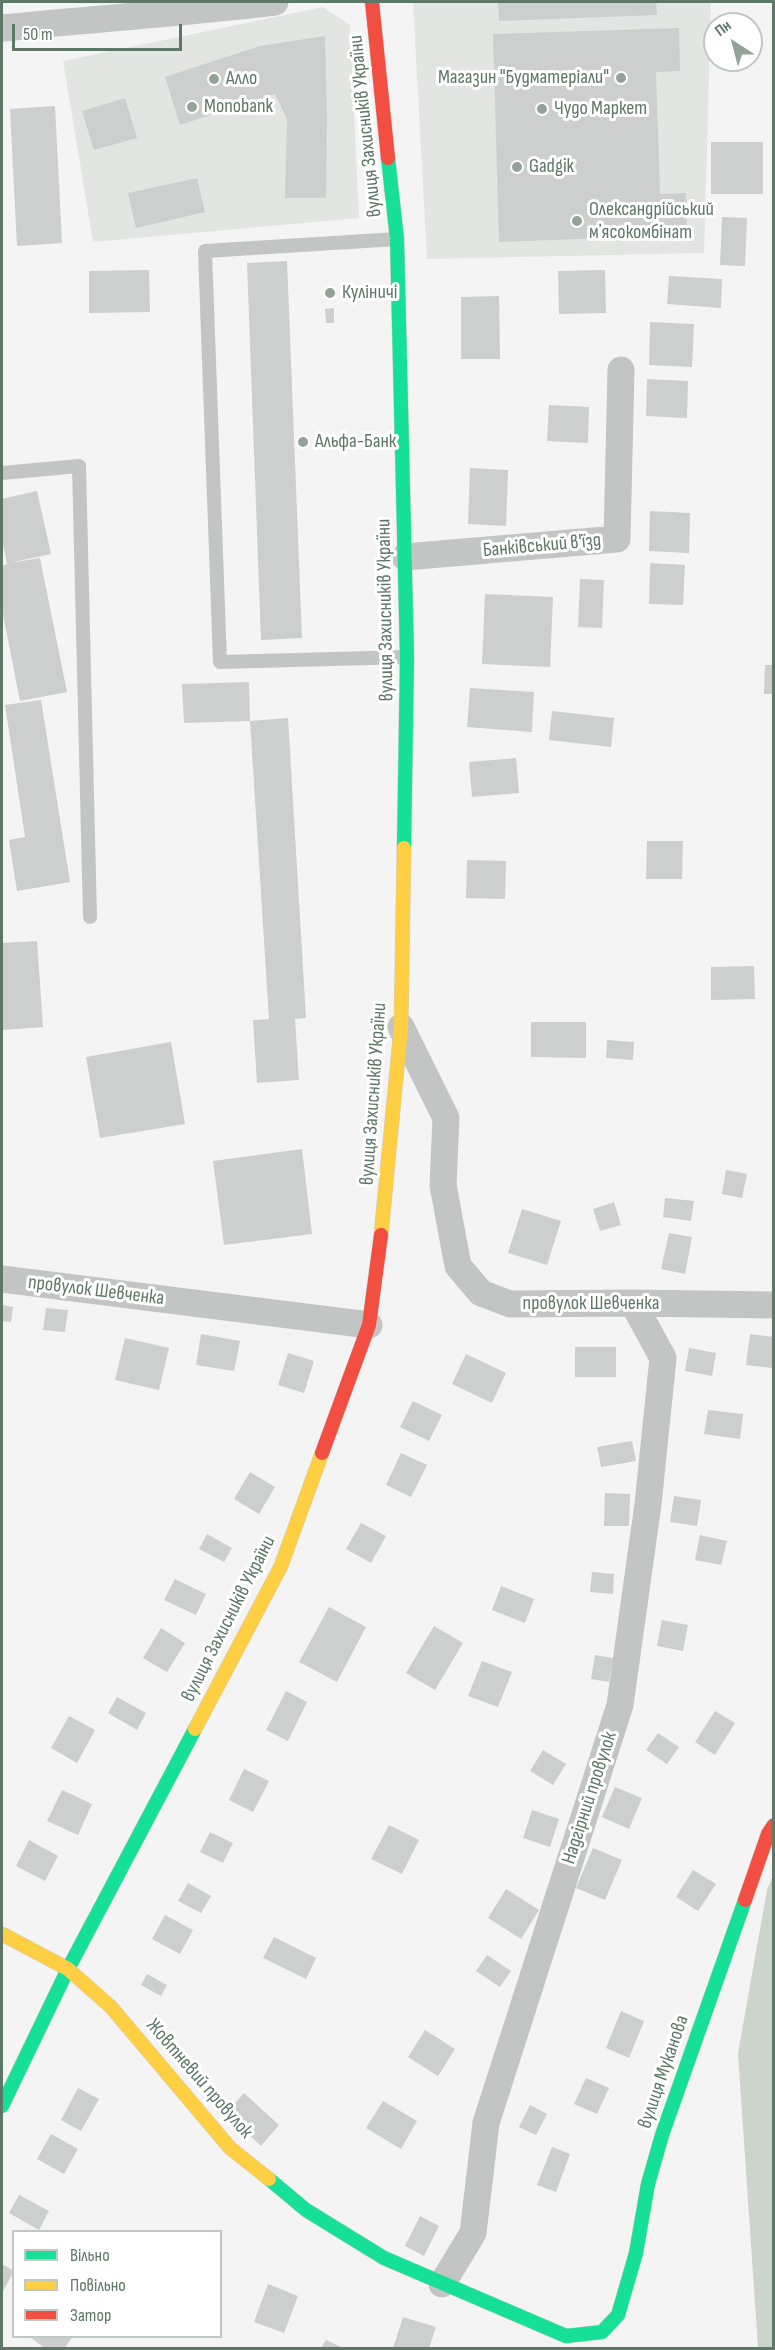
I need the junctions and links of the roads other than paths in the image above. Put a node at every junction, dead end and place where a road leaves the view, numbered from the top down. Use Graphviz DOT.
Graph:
graph roads {
  1 [pos="275,2"];
  2 [pos="372,2"];
  3 [pos="2,28"];
  4 [pos="397,239"];
  5 [pos="621,370"];
  6 [pos="2,473"];
  7 [pos="405,557"];
  8 [pos="407,657"];
  9 [pos="90,917"];
  10 [pos="401,1027"];
  11 [pos="2,1279"];
  12 [pos="633,1303"];
  13 [pos="774,1305"];
  14 [pos="369,1325"];
  15 [pos="774,1825"];
  16 [pos="2,1934"];
  17 [pos="68,1969"];
  18 [pos="2,2106"];
  19 [pos="442,2284"];
  20 [pos="602,2332"];
  21 [pos="560,2342"];
  1 -- 3 [label="street"];
  2 -- 4 [label="street, вулиця Захисників України"];
  4 -- 7 [label="street, вулиця Захисників України"];
  4 -- 8 [label="lane"];
  5 -- 7 [label="street, Банківський в'їзд"];
  6 -- 9 [label="lane"];
  7 -- 8 [label="street, вулиця Захисників України"];
  8 -- 10 [label="street, вулиця Захисників України"];
  10 -- 12 [label="street, провулок Шевченка"];
  10 -- 14 [label="street, вулиця Захисників України"];
  11 -- 14 [label="street, провулок Шевченка"];
  12 -- 13 [label="street, провулок Шевченка"];
  12 -- 19 [label="street, Надгірний провулок"];
  14 -- 17 [label="street, вулиця Захисників України"];
  15 -- 20 [label="street, вулиця Муканова"];
  16 -- 17 [label="street, Жовтневий провулок"];
  17 -- 18 [label="street, вулиця Захисників України"];
  17 -- 19 [label="street, Жовтневий провулок"];
  19 -- 21 [label="street, Жовтневий провулок"];
  20 -- 21 [label="street, Жовтневий провулок"];
}
